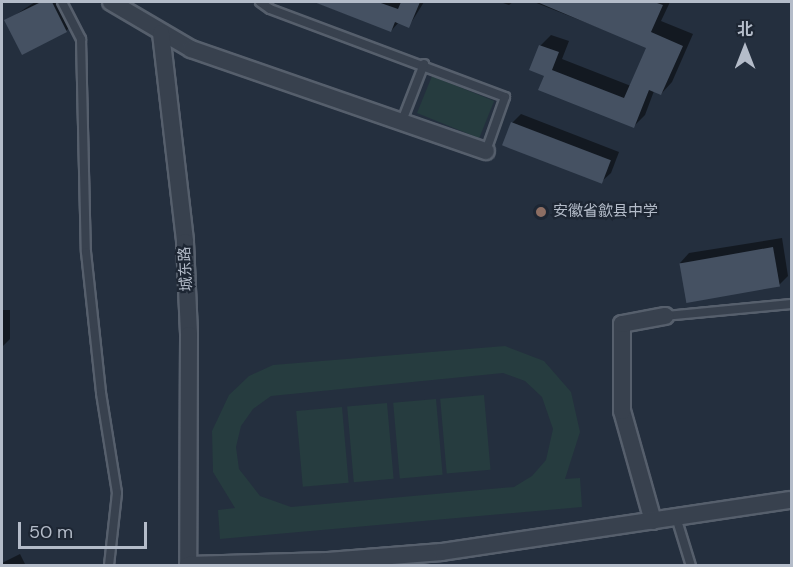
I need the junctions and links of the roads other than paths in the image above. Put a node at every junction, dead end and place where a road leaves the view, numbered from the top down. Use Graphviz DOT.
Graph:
graph roads {
  1 [pos="62,2"];
  2 [pos="111,2"];
  3 [pos="260,2"];
  4 [pos="161,33"];
  5 [pos="424,64"];
  6 [pos="402,121"];
  7 [pos="486,151"];
  8 [pos="792,304"];
  9 [pos="665,316"];
  10 [pos="790,502"];
  11 [pos="676,517"];
  12 [pos="653,521"];
  13 [pos="188,565"];
  14 [pos="109,566"];
  15 [pos="691,566"];
  1 -- 14 [label="lane"];
  2 -- 4 [label="street"];
  3 -- 5 [label="lane"];
  4 -- 6 [label="street"];
  4 -- 13 [label="street, 城东路"];
  5 -- 6 [label="lane"];
  5 -- 7 [label="lane"];
  6 -- 7 [label="street"];
  8 -- 9 [label="lane"];
  9 -- 12 [label="street"];
  10 -- 11 [label="street"];
  11 -- 12 [label="street"];
  11 -- 15 [label="lane"];
  12 -- 13 [label="street"];
}
